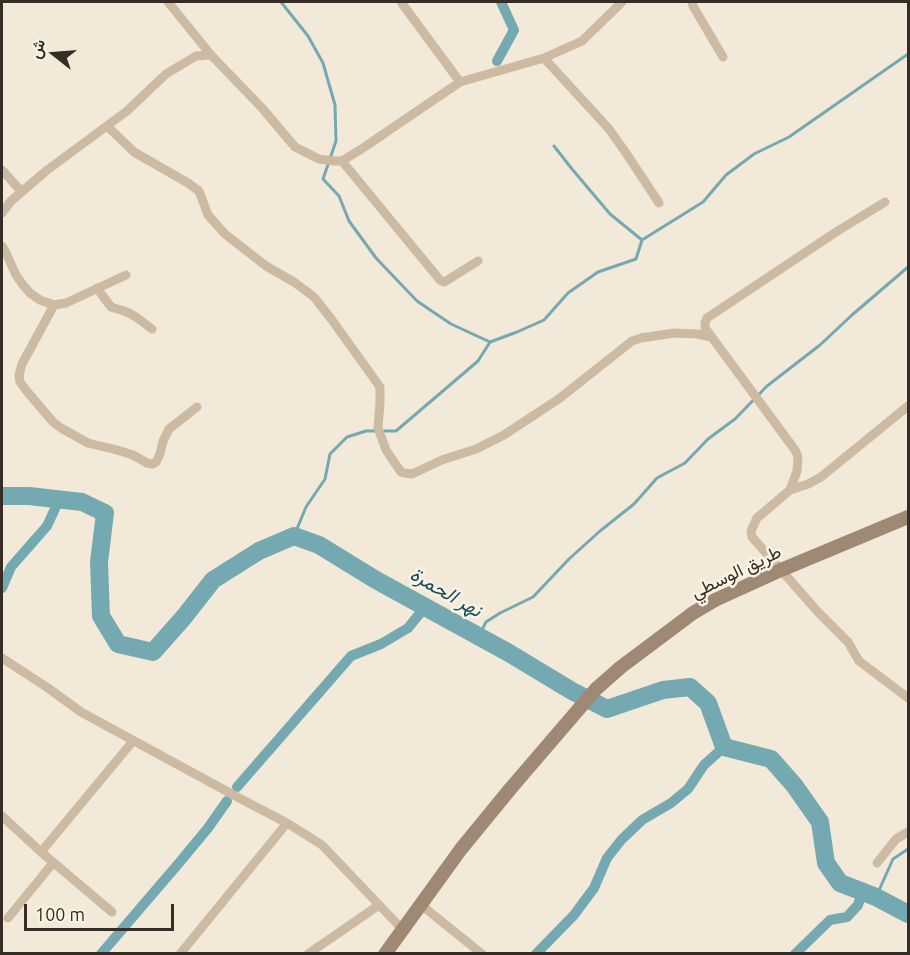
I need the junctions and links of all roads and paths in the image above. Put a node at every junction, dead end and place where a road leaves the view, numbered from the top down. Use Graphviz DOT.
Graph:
graph roads {
  1 [pos="168,2"];
  2 [pos="401,2"];
  3 [pos="622,2"];
  4 [pos="692,2"];
  5 [pos="211,55"];
  6 [pos="723,57"];
  7 [pos="544,58"];
  8 [pos="460,82"];
  9 [pos="107,126"];
  10 [pos="338,161"];
  11 [pos="2,170"];
  12 [pos="22,192"];
  13 [pos="885,202"];
  14 [pos="659,203"];
  15 [pos="2,213"];
  16 [pos="2,246"];
  17 [pos="478,261"];
  18 [pos="126,275"];
  19 [pos="97,288"];
  20 [pos="54,304"];
  21 [pos="152,329"];
  22 [pos="711,337"];
  23 [pos="909,406"];
  24 [pos="197,407"];
  25 [pos="790,490"];
  26 [pos="909,517"];
  27 [pos="781,570"];
  28 [pos="2,658"];
  29 [pos="909,698"];
  30 [pos="133,741"];
  31 [pos="2,816"];
  32 [pos="287,823"];
  33 [pos="909,832"];
  34 [pos="41,852"];
  35 [pos="53,862"];
  36 [pos="877,863"];
  37 [pos="420,904"];
  38 [pos="379,905"];
  39 [pos="112,912"];
  40 [pos="8,918"];
  41 [pos="402,929"];
  42 [pos="180,954"];
  43 [pos="308,954"];
  44 [pos="385,954"];
  45 [pos="482,954"];
  1 -- 5 [label="street"];
  2 -- 8 [label="street"];
  3 -- 7 [label="street"];
  4 -- 6 [label="street"];
  5 -- 9 [label="street"];
  5 -- 10 [label="street"];
  7 -- 8 [label="street"];
  7 -- 14 [label="street"];
  8 -- 10 [label="street"];
  9 -- 12 [label="street"];
  9 -- 22 [label="street"];
  10 -- 17 [label="street"];
  11 -- 12 [label="street"];
  12 -- 15 [label="street"];
  13 -- 22 [label="street"];
  16 -- 20 [label="street"];
  18 -- 19 [label="street"];
  19 -- 20 [label="street"];
  19 -- 21 [label="street"];
  20 -- 24 [label="street"];
  22 -- 25 [label="street"];
  23 -- 25 [label="street"];
  25 -- 27 [label="street"];
  26 -- 27 [label="main road, طريق الوسطي"];
  27 -- 29 [label="street"];
  27 -- 37 [label="main road, طريق الوسطي"];
  28 -- 30 [label="street"];
  30 -- 32 [label="street"];
  30 -- 34 [label="street"];
  31 -- 34 [label="street"];
  32 -- 38 [label="street"];
  32 -- 42 [label="street"];
  33 -- 36 [label="street"];
  34 -- 35 [label="street"];
  35 -- 39 [label="street"];
  35 -- 40 [label="street"];
  37 -- 41 [label="main road"];
  37 -- 45 [label="street"];
  38 -- 41 [label="street"];
  38 -- 43 [label="street"];
  41 -- 44 [label="main road"];
}
